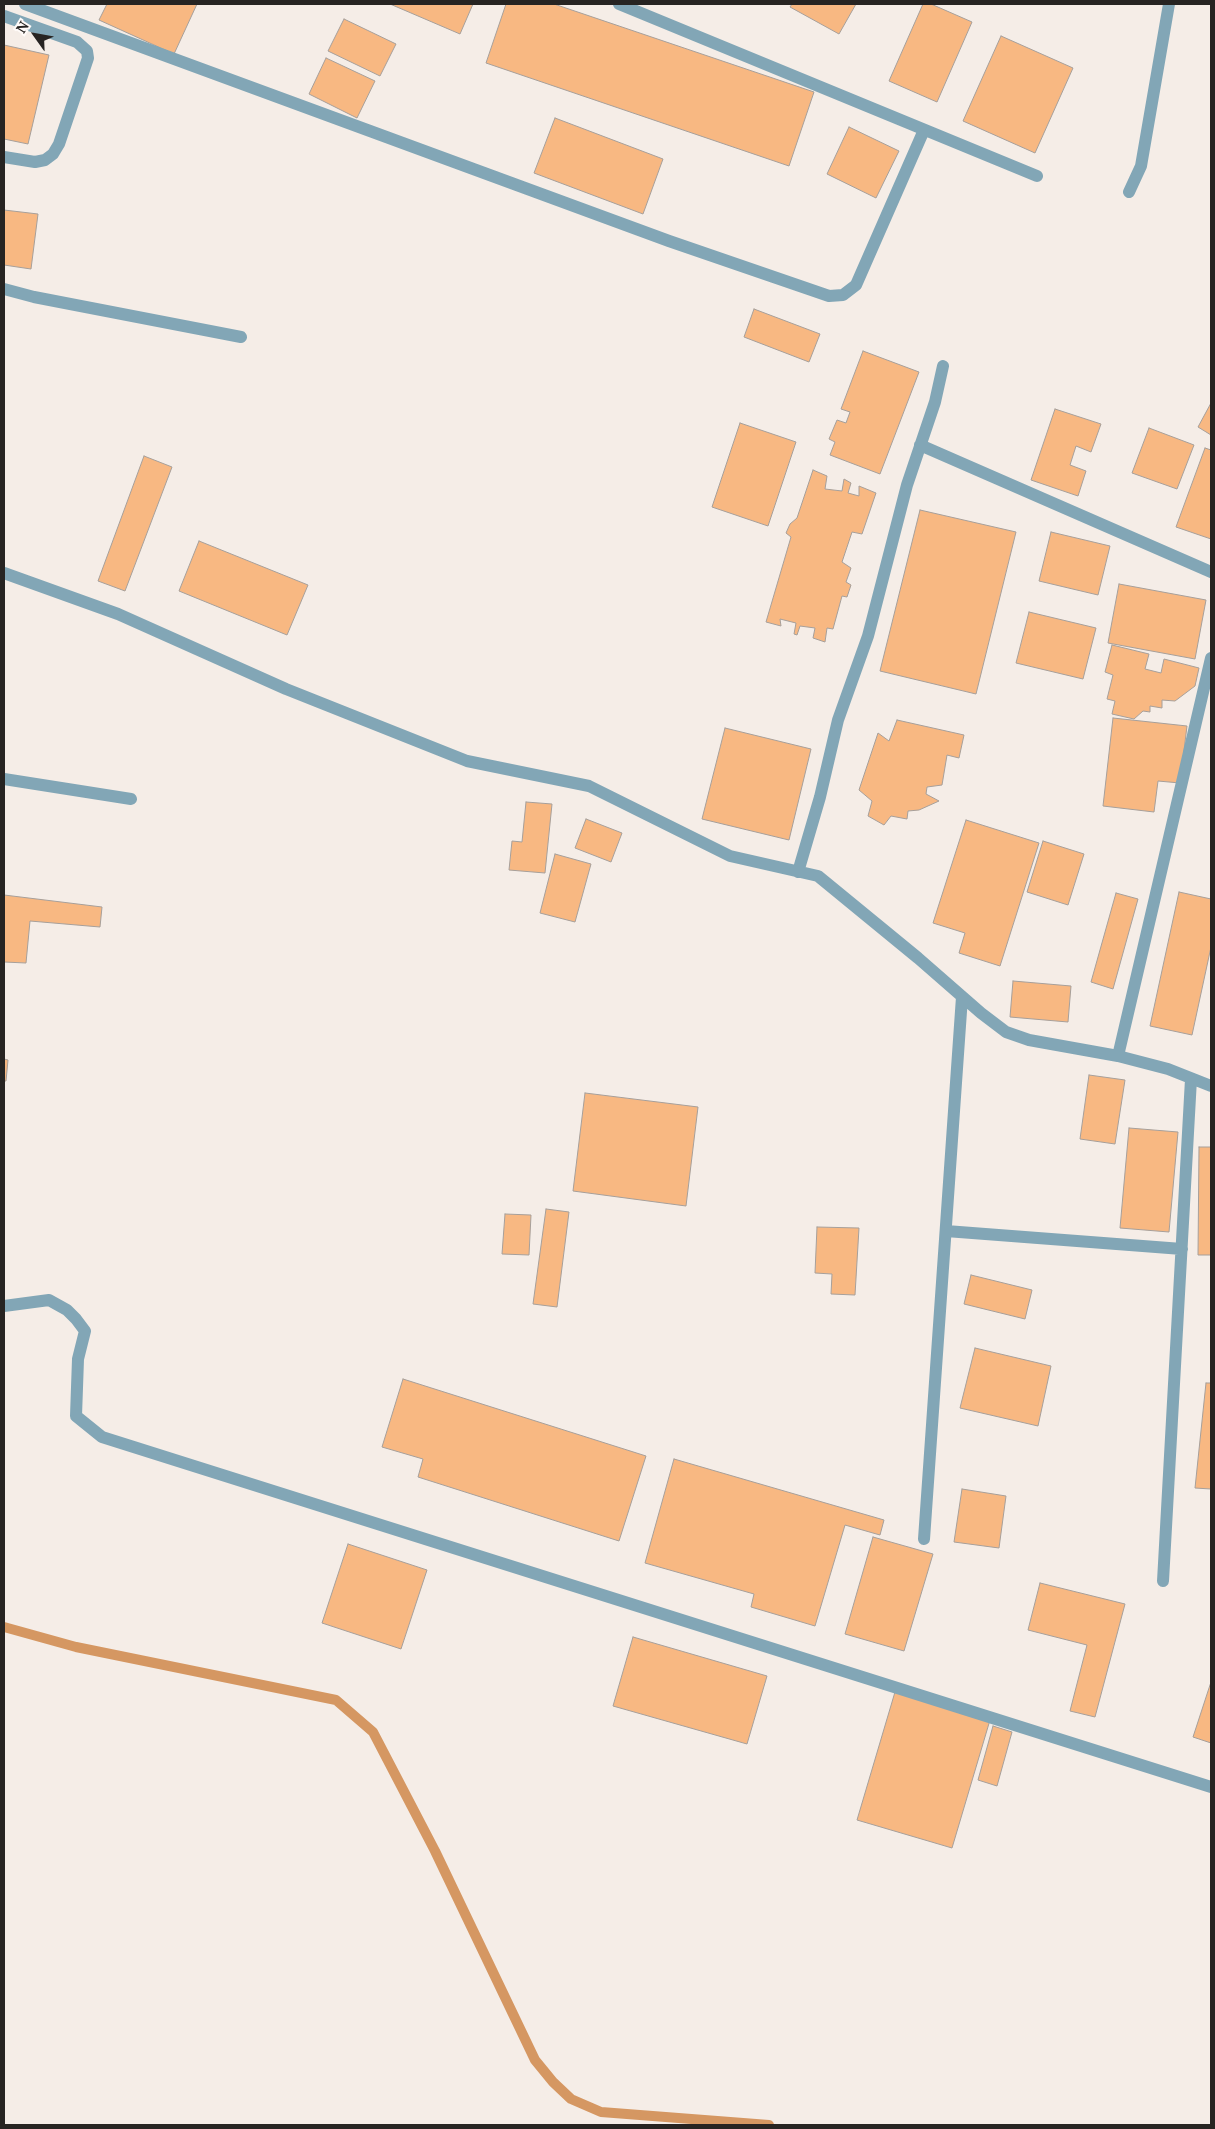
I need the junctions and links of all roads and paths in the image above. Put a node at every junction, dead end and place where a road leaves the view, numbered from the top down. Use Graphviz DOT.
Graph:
graph roads {
  1 [pos="25,4"];
  2 [pos="619,4"];
  3 [pos="1170,4"];
  4 [pos="4,16"];
  5 [pos="924,130"];
  6 [pos="4,157"];
  7 [pos="1037,176"];
  8 [pos="1129,192"];
  9 [pos="4,289"];
  10 [pos="242,336"];
  11 [pos="942,366"];
  12 [pos="920,445"];
  13 [pos="1211,572"];
  14 [pos="4,573"];
  15 [pos="1211,658"];
  16 [pos="4,779"];
  17 [pos="131,799"];
  18 [pos="798,872"];
  19 [pos="962,997"];
  20 [pos="1118,1056"];
  21 [pos="1191,1078"];
  22 [pos="1211,1086"];
  23 [pos="946,1231"];
  24 [pos="1182,1249"];
  25 [pos="4,1306"];
  26 [pos="924,1539"];
  27 [pos="1163,1581"];
  28 [pos="1211,1787"];
  1 -- 5 [label="street"];
  2 -- 5 [label="street"];
  3 -- 8 [label="street"];
  4 -- 6 [label="street"];
  5 -- 7 [label="street"];
  9 -- 10 [label="street"];
  11 -- 12 [label="street"];
  12 -- 13 [label="street"];
  12 -- 18 [label="street"];
  14 -- 18 [label="street"];
  15 -- 20 [label="street"];
  16 -- 17 [label="street"];
  18 -- 19 [label="street"];
  19 -- 20 [label="street"];
  19 -- 23 [label="street"];
  20 -- 21 [label="street"];
  21 -- 22 [label="street"];
  21 -- 24 [label="street"];
  23 -- 24 [label="street"];
  23 -- 26 [label="street"];
  24 -- 27 [label="street"];
  25 -- 28 [label="street"];
}
